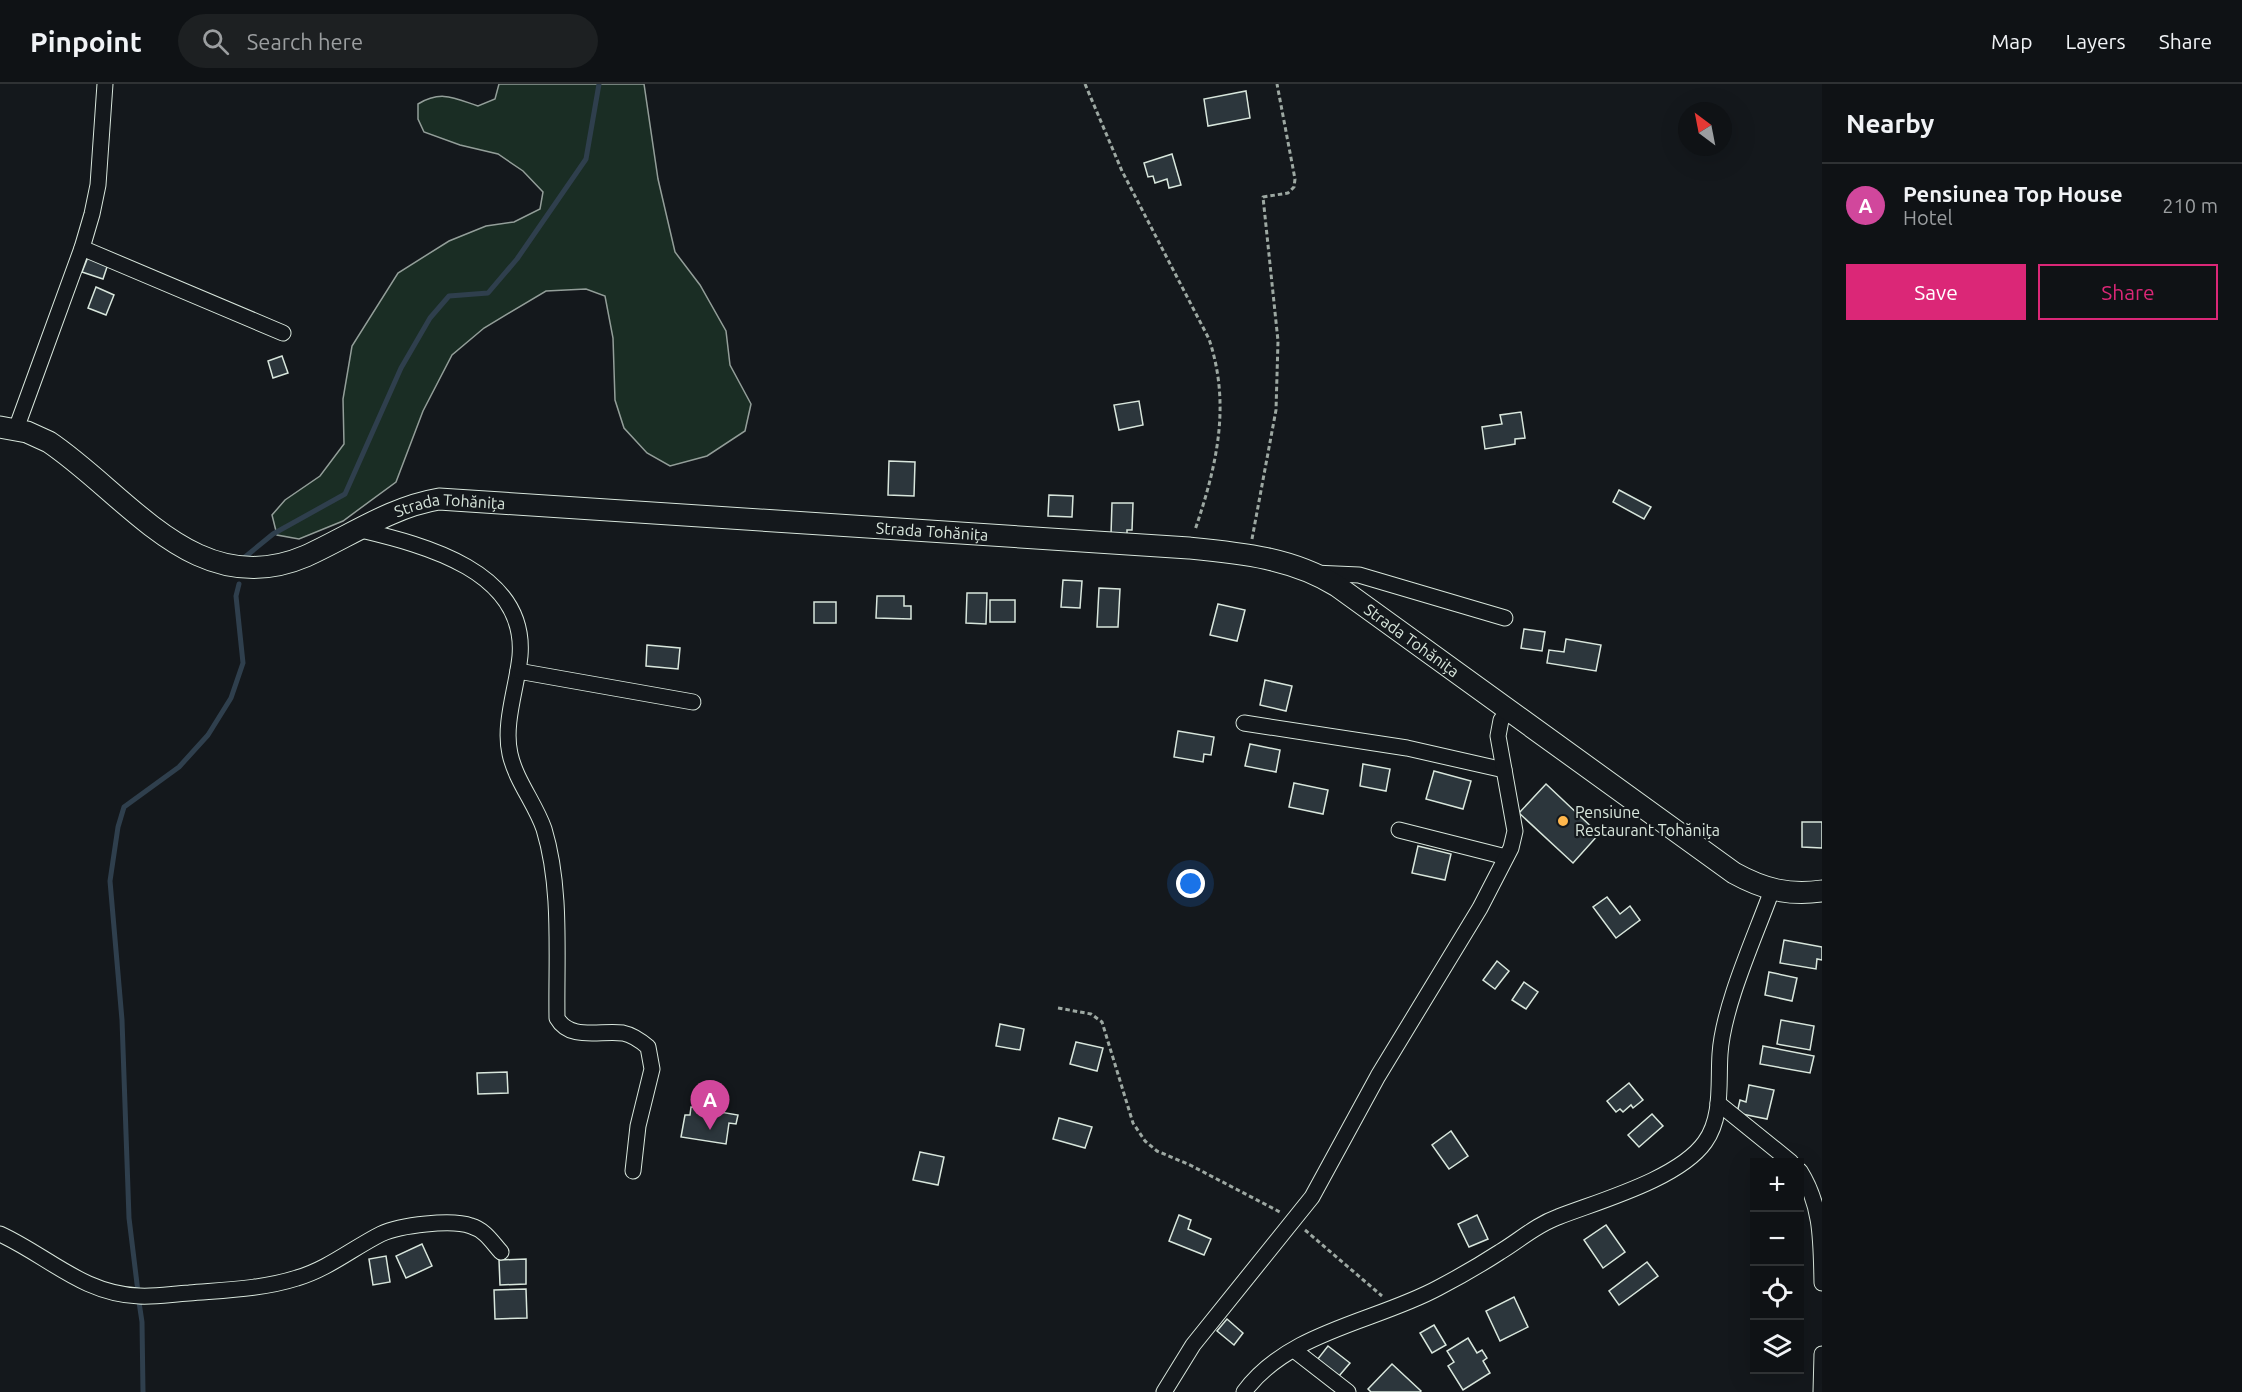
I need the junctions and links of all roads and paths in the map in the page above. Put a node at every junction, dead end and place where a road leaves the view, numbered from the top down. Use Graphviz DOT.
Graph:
graph roads {
  1 [pos="105,84"];
  2 [pos="1085,84"];
  3 [pos="1277,84"];
  4 [pos="82,248"];
  5 [pos="283,333"];
  6 [pos="8,428"];
  7 [pos="361,530"];
  8 [pos="1189,548"];
  9 [pos="1248,555"];
  10 [pos="1314,573"];
  11 [pos="1505,618"];
  12 [pos="518,671"];
  13 [pos="693,702"];
  14 [pos="1509,711"];
  15 [pos="1244,723"];
  16 [pos="1504,770"];
  17 [pos="1399,831"];
  18 [pos="1506,857"];
  19 [pos="1772,890"];
  20 [pos="1822,891"];
  21 [pos="1058,1008"];
  22 [pos="1718,1103"];
  23 [pos="1786,1158"];
  24 [pos="633,1171"];
  25 [pos="1804,1177"];
  26 [pos="1295,1221"];
  27 [pos="0,1234"];
  28 [pos="501,1252"];
  29 [pos="1822,1283"];
  30 [pos="1395,1306"];
  31 [pos="1294,1350"];
  32 [pos="1822,1354"];
  33 [pos="1164,1392"];
  34 [pos="1244,1392"];
  35 [pos="1348,1392"];
  36 [pos="1821,1392"];
  1 -- 4 [label="street"];
  2 -- 8 [label="path"];
  3 -- 9 [label="path"];
  4 -- 5 [label="street"];
  4 -- 6 [label="street"];
  6 -- 7 [label="main road, Strada Tohănița"];
  7 -- 8 [label="main road, Strada Tohănița"];
  7 -- 12 [label="street"];
  8 -- 9 [label="main road, Strada Tohănița"];
  9 -- 10 [label="main road, Strada Tohănița"];
  10 -- 11 [label="street"];
  10 -- 14 [label="main road, Strada Tohănița"];
  12 -- 13 [label="street"];
  12 -- 24 [label="street"];
  14 -- 16 [label="street"];
  14 -- 19 [label="main road, Strada Tohănița"];
  15 -- 16 [label="street"];
  16 -- 18 [label="street"];
  17 -- 18 [label="street"];
  18 -- 26 [label="street"];
  19 -- 20 [label="main road, Strada Tohănița"];
  19 -- 22 [label="street"];
  21 -- 26 [label="path"];
  22 -- 23 [label="street"];
  22 -- 30 [label="street"];
  25 -- 29 [label="street"];
  26 -- 30 [label="path"];
  26 -- 33 [label="street"];
  27 -- 28 [label="street"];
  30 -- 31 [label="street"];
  31 -- 34 [label="street"];
  31 -- 35 [label="street"];
  32 -- 36 [label="street"];
}
